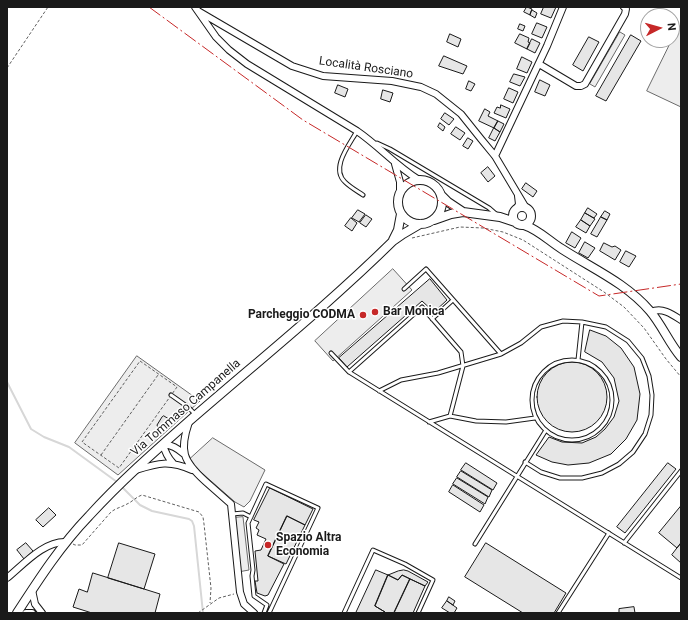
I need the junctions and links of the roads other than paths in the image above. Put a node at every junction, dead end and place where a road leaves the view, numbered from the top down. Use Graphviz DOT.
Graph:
graph roads {
  1 [pos="562,7"];
  2 [pos="624,7"];
  3 [pos="197,9"];
  4 [pos="539,64"];
  5 [pos="357,131"];
  6 [pos="373,142"];
  7 [pos="494,156"];
  8 [pos="394,162"];
  9 [pos="419,180"];
  10 [pos="400,192"];
  11 [pos="363,195"];
  12 [pos="441,195"];
  13 [pos="518,195"];
  14 [pos="526,208"];
  15 [pos="515,211"];
  16 [pos="463,212"];
  17 [pos="401,214"];
  18 [pos="531,216"];
  19 [pos="500,217"];
  20 [pos="433,220"];
  21 [pos="515,222"];
  22 [pos="420,224"];
  23 [pos="524,225"];
  24 [pos="537,231"];
  25 [pos="393,241"];
  26 [pos="404,289"];
  27 [pos="453,300"];
  28 [pos="651,312"];
  29 [pos="432,319"];
  30 [pos="681,320"];
  31 [pos="582,322"];
  32 [pos="331,353"];
  33 [pos="500,354"];
  34 [pos="681,357"];
  35 [pos="578,360"];
  36 [pos="463,366"];
  37 [pos="349,372"];
  38 [pos="379,391"];
  39 [pos="171,395"];
  40 [pos="196,415"];
  41 [pos="450,416"];
  42 [pos="535,418"];
  43 [pos="189,422"];
  44 [pos="429,422"];
  45 [pos="546,430"];
  46 [pos="163,444"];
  47 [pos="184,454"];
  48 [pos="526,462"];
  49 [pos="173,463"];
  50 [pos="134,470"];
  51 [pos="192,470"];
  52 [pos="681,471"];
  53 [pos="516,476"];
  54 [pos="232,514"];
  55 [pos="251,517"];
  56 [pos="609,533"];
  57 [pos="66,542"];
  58 [pos="624,542"];
  59 [pos="475,544"];
  60 [pos="7,578"];
  61 [pos="681,578"];
  62 [pos="32,590"];
  63 [pos="17,613"];
  64 [pos="26,613"];
  65 [pos="32,613"];
  66 [pos="42,613"];
  67 [pos="254,613"];
  68 [pos="264,613"];
  69 [pos="269,613"];
  70 [pos="344,613"];
  71 [pos="418,613"];
  72 [pos="558,613"];
  1 -- 4 [label="street"];
  2 -- 4 [label="street"];
  3 -- 5 [label="street, Località Rosciano"];
  3 -- 7 [label="street, Località Rosciano"];
  4 -- 7 [label="street"];
  5 -- 6 [label="street, Località Rosciano"];
  5 -- 11 [label="lane"];
  6 -- 8 [label="street, Località Rosciano"];
  6 -- 19 [label="lane"];
  7 -- 13 [label="street, Località Rosciano"];
  8 -- 9 [label="street, Località Rosciano"];
  8 -- 10 [label="street, Località Rosciano"];
  9 -- 10 [label="main road"];
  9 -- 12 [label="main road"];
  10 -- 17 [label="main road"];
  12 -- 16 [label="main road"];
  12 -- 20 [label="main road"];
  13 -- 14 [label="street, Località Rosciano"];
  13 -- 15 [label="street"];
  14 -- 15 [label="main road"];
  14 -- 18 [label="main road"];
  15 -- 19 [label="main road"];
  15 -- 21 [label="main road"];
  16 -- 19 [label="main road"];
  16 -- 20 [label="main road"];
  17 -- 22 [label="main road"];
  17 -- 25 [label="main road, Via Tommaso Campanella"];
  18 -- 23 [label="main road"];
  18 -- 24 [label="main road"];
  19 -- 21 [label="main road"];
  20 -- 22 [label="main road"];
  21 -- 23 [label="main road"];
  22 -- 25 [label="main road, Via Tommaso Campanella"];
  23 -- 24 [label="main road"];
  24 -- 28 [label="main road"];
  25 -- 40 [label="main road, Via Tommaso Campanella"];
  26 -- 27 [label="lane"];
  27 -- 29 [label="lane"];
  27 -- 33 [label="lane"];
  28 -- 30 [label="street"];
  28 -- 34 [label="main road"];
  29 -- 36 [label="lane"];
  29 -- 37 [label="lane"];
  31 -- 33 [label="lane"];
  31 -- 35 [label="lane"];
  31 -- 48 [label="lane"];
  32 -- 37 [label="lane"];
  33 -- 36 [label="lane"];
  35 -- 42 [label="lane"];
  35 -- 45 [label="lane"];
  36 -- 38 [label="lane"];
  36 -- 41 [label="lane"];
  37 -- 38 [label="lane"];
  38 -- 44 [label="lane"];
  39 -- 40 [label="lane"];
  40 -- 43 [label="main road, Via Tommaso Campanella"];
  41 -- 42 [label="lane"];
  41 -- 44 [label="lane"];
  42 -- 45 [label="lane"];
  43 -- 46 [label="main road, Via Tommaso Campanella"];
  43 -- 47 [label="street"];
  44 -- 53 [label="lane"];
  45 -- 48 [label="lane"];
  46 -- 47 [label="street"];
  46 -- 49 [label="street"];
  46 -- 50 [label="main road, Via Tommaso Campanella"];
  47 -- 51 [label="street"];
  48 -- 53 [label="lane"];
  49 -- 50 [label="street"];
  49 -- 51 [label="street"];
  50 -- 57 [label="main road, Via Tommaso Campanella"];
  51 -- 54 [label="street"];
  52 -- 58 [label="lane"];
  53 -- 56 [label="lane"];
  53 -- 59 [label="lane"];
  54 -- 55 [label="lane"];
  54 -- 67 [label="street"];
  55 -- 68 [label="lane"];
  55 -- 69 [label="lane"];
  56 -- 58 [label="lane"];
  56 -- 72 [label="lane"];
  57 -- 60 [label="street"];
  57 -- 62 [label="main road, Via Tommaso Campanella"];
  58 -- 61 [label="lane"];
  62 -- 63 [label="main road, Via Tommaso Campanella"];
  62 -- 66 [label="street"];
  64 -- 65 [label="street"];
  70 -- 71 [label="lane"];
}
